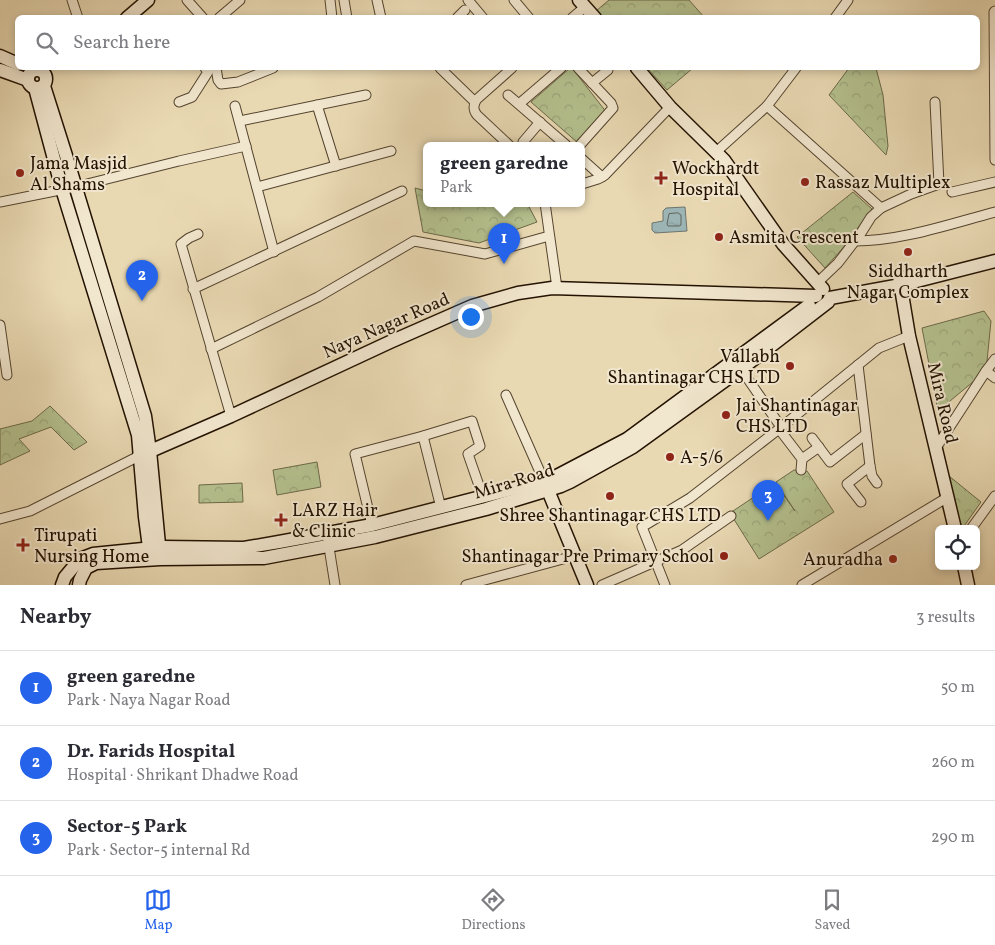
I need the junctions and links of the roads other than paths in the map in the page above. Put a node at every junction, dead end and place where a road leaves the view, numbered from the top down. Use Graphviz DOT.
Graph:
graph roads {
  1 [pos="72,0"];
  2 [pos="148,0"];
  3 [pos="187,0"];
  4 [pos="240,0"];
  5 [pos="330,0"];
  6 [pos="344,0"];
  7 [pos="377,0"];
  8 [pos="481,0"];
  9 [pos="514,0"];
  10 [pos="848,0"];
  11 [pos="586,2"];
  12 [pos="469,6"];
  13 [pos="995,11"];
  14 [pos="77,15"];
  15 [pos="130,15"];
  16 [pos="200,15"];
  17 [pos="222,15"];
  18 [pos="332,15"];
  19 [pos="347,15"];
  20 [pos="380,15"];
  21 [pos="459,15"];
  22 [pos="480,15"];
  23 [pos="526,15"];
  24 [pos="575,15"];
  25 [pos="592,15"];
  26 [pos="837,15"];
  27 [pos="0,56"];
  28 [pos="15,63"];
  29 [pos="0,70"];
  30 [pos="206,70"];
  31 [pos="216,70"];
  32 [pos="268,70"];
  33 [pos="446,70"];
  34 [pos="510,70"];
  35 [pos="559,70"];
  36 [pos="580,70"];
  37 [pos="608,70"];
  38 [pos="639,70"];
  39 [pos="794,70"];
  40 [pos="37,76"];
  41 [pos="592,83"];
  42 [pos="366,95"];
  43 [pos="508,95"];
  44 [pos="179,102"];
  45 [pos="475,102"];
  46 [pos="935,102"];
  47 [pos="519,104"];
  48 [pos="317,105"];
  49 [pos="235,106"];
  50 [pos="767,106"];
  51 [pos="670,107"];
  52 [pos="240,121"];
  53 [pos="540,122"];
  54 [pos="506,142"];
  55 [pos="523,142"];
  56 [pos="563,142"];
  57 [pos="583,142"];
  58 [pos="246,146"];
  59 [pos="391,151"];
  60 [pos="716,152"];
  61 [pos="995,160"];
  62 [pos="585,162"];
  63 [pos="336,166"];
  64 [pos="602,177"];
  65 [pos="995,182"];
  66 [pos="585,183"];
  67 [pos="75,187"];
  68 [pos="257,187"];
  69 [pos="62,189"];
  70 [pos="402,191"];
  71 [pos="952,192"];
  72 [pos="0,202"];
  73 [pos="546,207"];
  74 [pos="881,208"];
  75 [pos="995,212"];
  76 [pos="198,234"];
  77 [pos="550,236"];
  78 [pos="855,242"];
  79 [pos="274,252"];
  80 [pos="995,253"];
  81 [pos="995,261"];
  82 [pos="900,280"];
  83 [pos="557,288"];
  84 [pos="193,289"];
  85 [pos="822,294"];
  86 [pos="0,328"];
  87 [pos="910,336"];
  88 [pos="211,349"];
  89 [pos="995,359"];
  90 [pos="858,365"];
  91 [pos="741,369"];
  92 [pos="986,372"];
  93 [pos="7,375"];
  94 [pos="995,378"];
  95 [pos="506,396"];
  96 [pos="230,416"];
  97 [pos="780,428"];
  98 [pos="866,434"];
  99 [pos="423,436"];
  100 [pos="812,438"];
  101 [pos="819,447"];
  102 [pos="936,448"];
  103 [pos="144,454"];
  104 [pos="802,459"];
  105 [pos="870,466"];
  106 [pos="801,470"];
  107 [pos="877,483"];
  108 [pos="546,486"];
  109 [pos="995,496"];
  110 [pos="483,497"];
  111 [pos="948,497"];
  112 [pos="861,502"];
  113 [pos="441,508"];
  114 [pos="731,516"];
  115 [pos="0,520"];
  116 [pos="372,525"];
  117 [pos="954,525"];
  118 [pos="974,525"];
  119 [pos="327,540"];
  120 [pos="156,553"];
  121 [pos="574,556"];
  122 [pos="656,562"];
  123 [pos="965,570"];
  124 [pos="62,585"];
  125 [pos="79,585"];
  126 [pos="335,585"];
  127 [pos="466,585"];
  128 [pos="587,585"];
  129 [pos="602,585"];
  130 [pos="666,585"];
  131 [pos="802,585"];
  132 [pos="968,585"];
  1 -- 14 [label="street"];
  2 -- 15 [label="main road"];
  3 -- 16 [label="street"];
  4 -- 17 [label="street"];
  5 -- 18 [label="street"];
  6 -- 19 [label="street"];
  7 -- 20 [label="street"];
  8 -- 12 [label="street"];
  9 -- 23 [label="street"];
  10 -- 26 [label="street"];
  11 -- 24 [label="street"];
  11 -- 25 [label="main road"];
  12 -- 21 [label="street"];
  12 -- 22 [label="street"];
  13 -- 61 [label="street"];
  27 -- 28 [label="main road"];
  29 -- 40 [label="main road"];
  30 -- 44 [label="street"];
  31 -- 32 [label="street"];
  33 -- 45 [label="street"];
  34 -- 45 [label="street"];
  35 -- 47 [label="street"];
  36 -- 41 [label="street"];
  37 -- 41 [label="street"];
  38 -- 51 [label="main road"];
  39 -- 50 [label="street"];
  40 -- 67 [label="main road"];
  40 -- 69 [label="main road"];
  41 -- 57 [label="street"];
  42 -- 48 [label="street"];
  43 -- 47 [label="street"];
  45 -- 54 [label="street"];
  46 -- 74 [label="street"];
  47 -- 53 [label="street"];
  48 -- 52 [label="street"];
  48 -- 63 [label="street"];
  49 -- 52 [label="street"];
  50 -- 60 [label="street"];
  50 -- 74 [label="street"];
  51 -- 60 [label="main road"];
  51 -- 64 [label="street"];
  52 -- 58 [label="street"];
  53 -- 55 [label="street"];
  53 -- 56 [label="street"];
  58 -- 67 [label="street"];
  58 -- 68 [label="street"];
  59 -- 63 [label="street"];
  60 -- 85 [label="main road"];
  62 -- 64 [label="street"];
  63 -- 68 [label="street"];
  64 -- 66 [label="street"];
  65 -- 71 [label="street"];
  67 -- 69 [label="street"];
  67 -- 103 [label="main road"];
  68 -- 79 [label="street"];
  69 -- 72 [label="street"];
  69 -- 103 [label="main road"];
  70 -- 79 [label="street"];
  73 -- 77 [label="street"];
  74 -- 78 [label="street"];
  75 -- 78 [label="street"];
  76 -- 84 [label="street"];
  77 -- 83 [label="street"];
  77 -- 88 [label="street"];
  78 -- 85 [label="street"];
  79 -- 84 [label="street"];
  80 -- 82 [label="main road, Mira Road"];
  81 -- 82 [label="main road, Mira Road"];
  82 -- 85 [label="main road, Mira Road"];
  82 -- 87 [label="main road, Mira Road"];
  83 -- 85 [label="main road, Naya Nagar Road"];
  83 -- 96 [label="main road, Naya Nagar Road"];
  84 -- 88 [label="street"];
  85 -- 91 [label="main road, Mira Road"];
  85 -- 108 [label="main road, Mira Road"];
  86 -- 93 [label="street"];
  87 -- 90 [label="street"];
  87 -- 102 [label="main road, Mira Road"];
  88 -- 96 [label="street"];
  89 -- 92 [label="street"];
  90 -- 97 [label="street"];
  90 -- 98 [label="street"];
  91 -- 97 [label="street"];
  91 -- 108 [label="main road, Mira Road"];
  92 -- 94 [label="street"];
  92 -- 102 [label="street"];
  95 -- 108 [label="street"];
  96 -- 103 [label="main road, Naya Nagar Road"];
  97 -- 104 [label="street"];
  97 -- 122 [label="street"];
  98 -- 101 [label="street"];
  98 -- 105 [label="street"];
  99 -- 110 [label="street"];
  99 -- 113 [label="street"];
  99 -- 116 [label="street"];
  100 -- 101 [label="street"];
  101 -- 104 [label="street"];
  102 -- 111 [label="main road, Mira Road"];
  103 -- 115 [label="street, Naya Nagar Road"];
  103 -- 120 [label="main road"];
  104 -- 106 [label="street"];
  105 -- 107 [label="street"];
  105 -- 112 [label="street"];
  108 -- 110 [label="main road, Mira Road"];
  108 -- 119 [label="main road, Mira Road"];
  108 -- 121 [label="main road"];
  109 -- 118 [label="street"];
  110 -- 113 [label="main road, Mira Road"];
  111 -- 117 [label="main road, Mira Road"];
  111 -- 131 [label="street"];
  113 -- 116 [label="main road, Mira Road"];
  114 -- 122 [label="street"];
  116 -- 119 [label="main road, Mira Road"];
  119 -- 120 [label="main road, Mira Road"];
  119 -- 126 [label="street"];
  120 -- 124 [label="main road"];
  120 -- 125 [label="main road"];
  121 -- 127 [label="street"];
  121 -- 128 [label="main road"];
  122 -- 129 [label="street"];
  122 -- 130 [label="street"];
  123 -- 132 [label="main road"];
}
